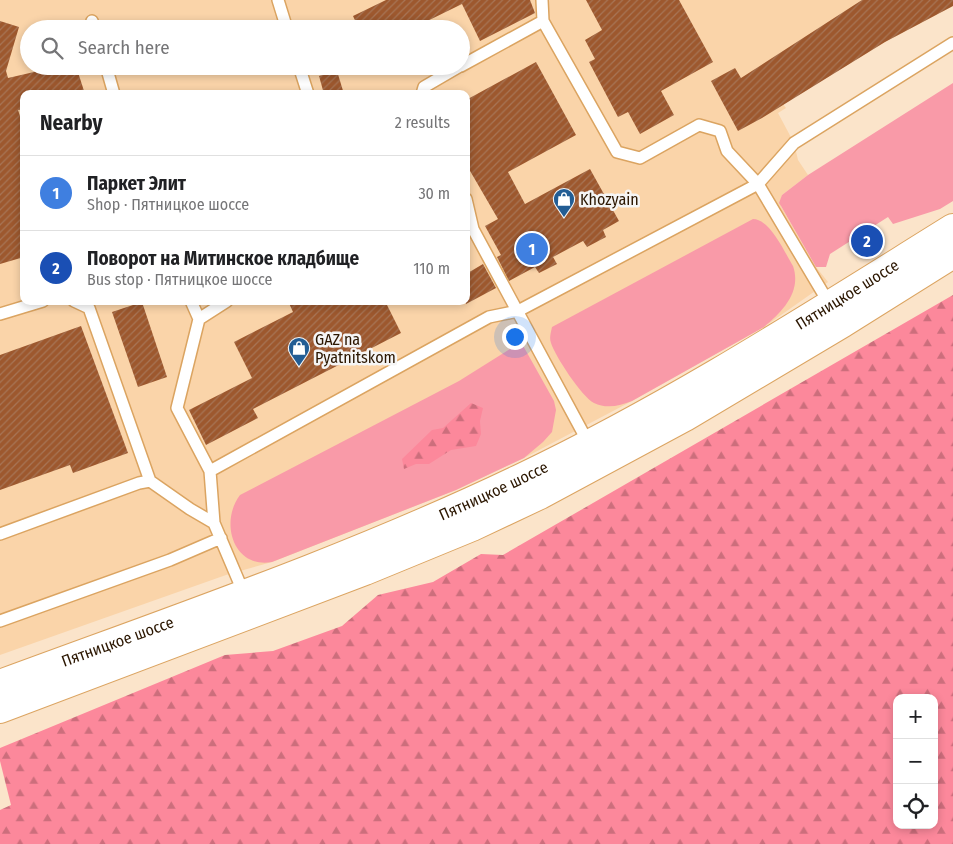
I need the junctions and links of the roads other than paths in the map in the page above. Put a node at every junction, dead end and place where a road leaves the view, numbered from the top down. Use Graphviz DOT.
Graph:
graph roads {
  1 [pos="278,0"];
  2 [pos="542,0"];
  3 [pos="284,20"];
  4 [pos="543,21"];
  5 [pos="953,43"];
  6 [pos="470,61"];
  7 [pos="109,75"];
  8 [pos="302,75"];
  9 [pos="444,75"];
  10 [pos="113,90"];
  11 [pos="307,90"];
  12 [pos="423,90"];
  13 [pos="758,184"];
  14 [pos="470,216"];
  15 [pos="953,228"];
  16 [pos="953,254"];
  17 [pos="30,305"];
  18 [pos="83,305"];
  19 [pos="193,305"];
  20 [pos="221,305"];
  21 [pos="830,305"];
  22 [pos="518,311"];
  23 [pos="0,314"];
  24 [pos="199,319"];
  25 [pos="589,444"];
  26 [pos="210,471"];
  27 [pos="150,481"];
  28 [pos="214,523"];
  29 [pos="0,534"];
  30 [pos="221,538"];
  31 [pos="248,604"];
  32 [pos="0,621"];
  33 [pos="0,684"];
  34 [pos="0,709"];
  1 -- 3 [label="lane"];
  2 -- 4 [label="lane"];
  4 -- 6 [label="lane"];
  4 -- 13 [label="lane"];
  5 -- 13 [label="lane"];
  7 -- 10 [label="lane"];
  8 -- 11 [label="lane"];
  9 -- 12 [label="lane"];
  13 -- 21 [label="lane"];
  13 -- 22 [label="lane"];
  14 -- 22 [label="lane"];
  15 -- 21 [label="main road, Пятницкое шоссе"];
  16 -- 31 [label="main road, Пятницкое шоссе"];
  17 -- 23 [label="lane"];
  18 -- 27 [label="lane"];
  19 -- 24 [label="lane"];
  20 -- 24 [label="lane"];
  21 -- 25 [label="main road, Пятницкое шоссе"];
  22 -- 25 [label="lane"];
  22 -- 26 [label="lane"];
  24 -- 26 [label="lane"];
  25 -- 31 [label="main road, Пятницкое шоссе"];
  26 -- 28 [label="lane"];
  27 -- 28 [label="lane"];
  27 -- 29 [label="lane"];
  28 -- 30 [label="lane"];
  30 -- 31 [label="lane"];
  30 -- 32 [label="lane"];
  31 -- 33 [label="main road, Пятницкое шоссе"];
  31 -- 34 [label="main road, Пятницкое шоссе"];
}
